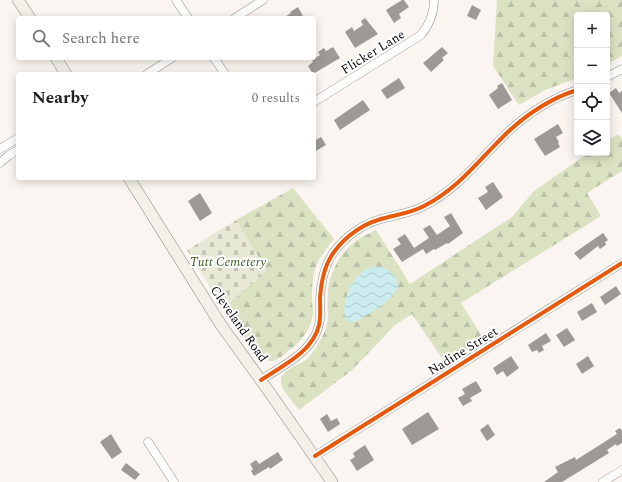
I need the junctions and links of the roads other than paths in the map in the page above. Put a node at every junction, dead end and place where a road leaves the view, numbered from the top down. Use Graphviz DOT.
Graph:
graph roads {
  1 [pos="18,0"];
  2 [pos="176,0"];
  3 [pos="263,0"];
  4 [pos="434,0"];
  5 [pos="29,16"];
  6 [pos="187,16"];
  7 [pos="238,16"];
  8 [pos="57,60"];
  9 [pos="169,60"];
  10 [pos="215,60"];
  11 [pos="622,69"];
  12 [pos="65,72"];
  13 [pos="150,72"];
  14 [pos="224,72"];
  15 [pos="610,75"];
  16 [pos="574,91"];
  17 [pos="316,101"];
  18 [pos="16,139"];
  19 [pos="0,149"];
  20 [pos="16,151"];
  21 [pos="0,163"];
  22 [pos="130,180"];
  23 [pos="622,263"];
  24 [pos="261,380"];
  25 [pos="148,442"];
  26 [pos="314,456"];
  27 [pos="622,470"];
  28 [pos="174,482"];
  29 [pos="332,482"];
  30 [pos="603,482"];
  1 -- 5 [label="main road"];
  2 -- 6 [label="street"];
  3 -- 7 [label="street"];
  4 -- 17 [label="street, Flicker Lane"];
  8 -- 12 [label="main road"];
  9 -- 13 [label="street"];
  10 -- 14 [label="street"];
  11 -- 15 [label="street"];
  16 -- 24 [label="street"];
  18 -- 19 [label="street"];
  20 -- 21 [label="street"];
  22 -- 24 [label="main road, Cleveland Road"];
  23 -- 26 [label="street, Nadine Street"];
  24 -- 26 [label="main road, Cleveland Road"];
  25 -- 28 [label="street"];
  26 -- 29 [label="main road, Cleveland Road"];
  27 -- 30 [label="street"];
}
